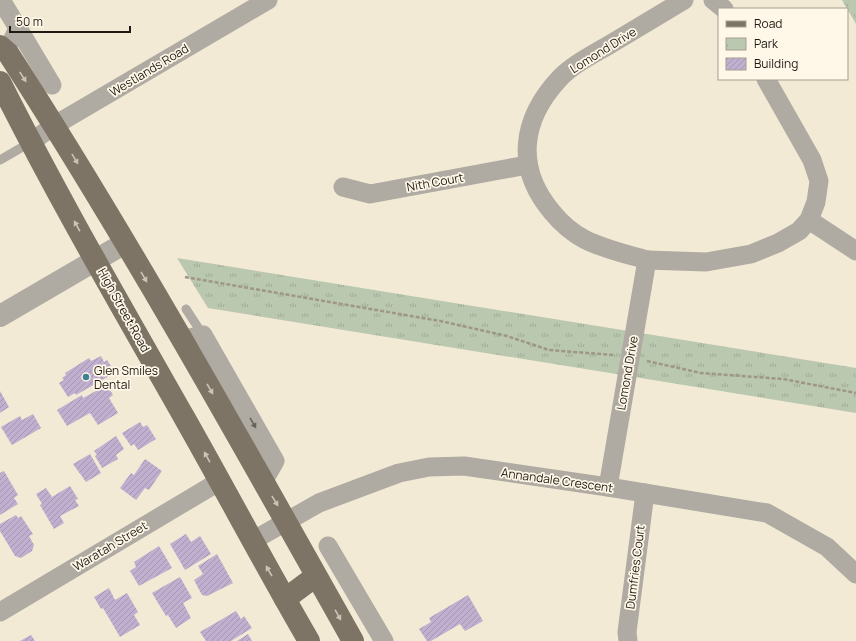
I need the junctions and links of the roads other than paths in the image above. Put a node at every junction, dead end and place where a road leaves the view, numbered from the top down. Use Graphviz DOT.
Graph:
graph roads {
  1 [pos="1,0"];
  2 [pos="684,0"];
  3 [pos="713,0"];
  4 [pos="262,1"];
  5 [pos="723,8"];
  6 [pos="18,28"];
  7 [pos="4,49"];
  8 [pos="767,80"];
  9 [pos="0,82"];
  10 [pos="52,85"];
  11 [pos="55,125"];
  12 [pos="30,142"];
  13 [pos="0,160"];
  14 [pos="527,165"];
  15 [pos="343,187"];
  16 [pos="809,220"];
  17 [pos="125,243"];
  18 [pos="856,251"];
  19 [pos="96,260"];
  20 [pos="647,260"];
  21 [pos="186,309"];
  22 [pos="0,316"];
  23 [pos="203,335"];
  24 [pos="181,340"];
  25 [pos="220,481"];
  26 [pos="263,482"];
  27 [pos="608,486"];
  28 [pos="645,493"];
  29 [pos="286,521"];
  30 [pos="252,541"];
  31 [pos="328,546"];
  32 [pos="342,571"];
  33 [pos="856,574"];
  34 [pos="316,576"];
  35 [pos="285,599"];
  36 [pos="0,612"];
  37 [pos="309,641"];
  38 [pos="353,641"];
  39 [pos="384,641"];
  40 [pos="628,641"];
  1 -- 6 [label="street"];
  2 -- 14 [label="street, Lomond Drive"];
  3 -- 5 [label="street"];
  4 -- 11 [label="street, Westlands Road"];
  6 -- 7 [label="street"];
  6 -- 10 [label="street"];
  7 -- 11 [label="main road, one-way"];
  8 -- 16 [label="street, Lomond Drive"];
  9 -- 12 [label="main road, High Street Road"];
  11 -- 12 [label="street, Westlands Road"];
  11 -- 17 [label="main road, one-way"];
  12 -- 13 [label="lane"];
  19 -- 12 [label="main road, High Street Road, one-way"];
  14 -- 15 [label="street, Nith Court"];
  14 -- 20 [label="street, Lomond Drive"];
  16 -- 18 [label="street"];
  16 -- 20 [label="street, Lomond Drive"];
  17 -- 19 [label="street"];
  17 -- 24 [label="main road, one-way"];
  19 -- 22 [label="street"];
  25 -- 19 [label="main road, High Street Road, one-way"];
  20 -- 27 [label="street, Lomond Drive"];
  21 -- 23 [label="lane"];
  23 -- 24 [label="street"];
  23 -- 26 [label="street, one-way"];
  24 -- 26 [label="main road, one-way"];
  25 -- 30 [label="main road, High Street Road"];
  25 -- 36 [label="street, Waratah Street"];
  26 -- 29 [label="main road, one-way"];
  27 -- 28 [label="street, Annandale Crescent"];
  27 -- 29 [label="street, Annandale Crescent"];
  28 -- 33 [label="street, Annandale Crescent"];
  28 -- 40 [label="street, Dumfries Court"];
  29 -- 30 [label="street, Annandale Crescent"];
  29 -- 34 [label="main road"];
  35 -- 30 [label="main road, High Street Road, one-way"];
  31 -- 32 [label="street"];
  32 -- 34 [label="street"];
  32 -- 39 [label="street"];
  34 -- 35 [label="main road"];
  34 -- 38 [label="main road, one-way"];
  35 -- 37 [label="main road, High Street Road"];
}
